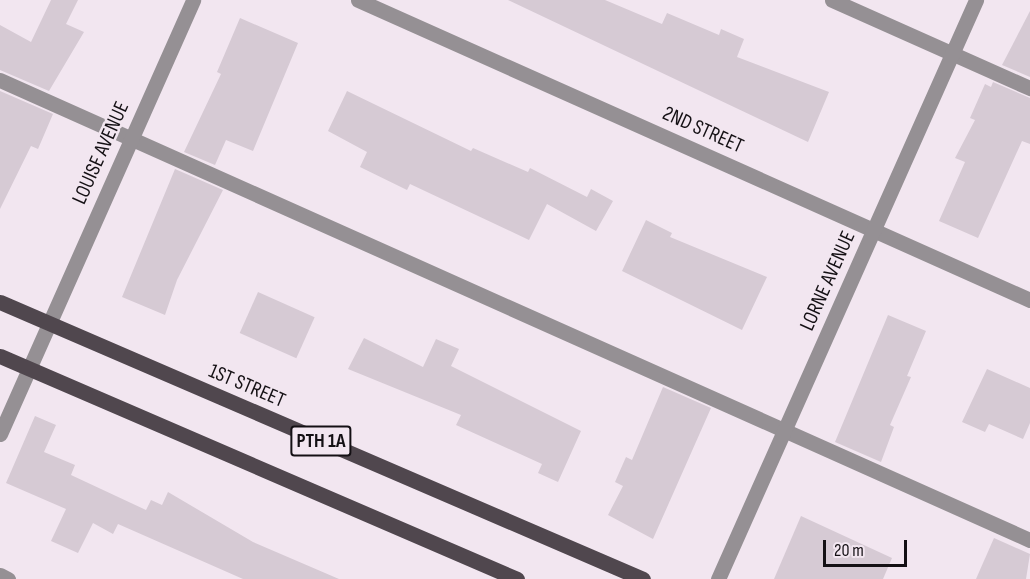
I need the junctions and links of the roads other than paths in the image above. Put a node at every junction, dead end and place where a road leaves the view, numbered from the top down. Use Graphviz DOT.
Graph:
graph roads {
  1 [pos="193,0"];
  2 [pos="358,0"];
  3 [pos="832,0"];
  4 [pos="976,0"];
  5 [pos="952,53"];
  6 [pos="0,80"];
  7 [pos="1030,88"];
  8 [pos="131,138"];
  9 [pos="874,228"];
  10 [pos="1030,300"];
  11 [pos="0,302"];
  12 [pos="48,324"];
  13 [pos="0,356"];
  14 [pos="28,369"];
  15 [pos="783,432"];
  16 [pos="0,434"];
  17 [pos="1030,540"];
  18 [pos="0,575"];
  19 [pos="8,579"];
  20 [pos="517,579"];
  21 [pos="643,579"];
  22 [pos="718,579"];
  1 -- 8 [label="street, LOUISE AVENUE"];
  2 -- 9 [label="street, 2ND STREET"];
  3 -- 5 [label="street"];
  4 -- 5 [label="street, LORNE AVENUE"];
  5 -- 7 [label="street"];
  5 -- 9 [label="street, LORNE AVENUE"];
  6 -- 8 [label="street"];
  8 -- 12 [label="street, LOUISE AVENUE"];
  8 -- 15 [label="street"];
  9 -- 10 [label="street, 2ND STREET"];
  9 -- 15 [label="street, LORNE AVENUE"];
  11 -- 12 [label="main road, 1ST STREET / PTH 1A"];
  12 -- 14 [label="street, LOUISE AVENUE"];
  12 -- 21 [label="main road, 1ST STREET / PTH 1A"];
  13 -- 14 [label="main road, PTH 1A"];
  14 -- 16 [label="street, LOUISE AVENUE"];
  14 -- 20 [label="main road, PTH 1A"];
  15 -- 17 [label="street"];
  15 -- 22 [label="street, LORNE AVENUE"];
  18 -- 19 [label="street"];
}
